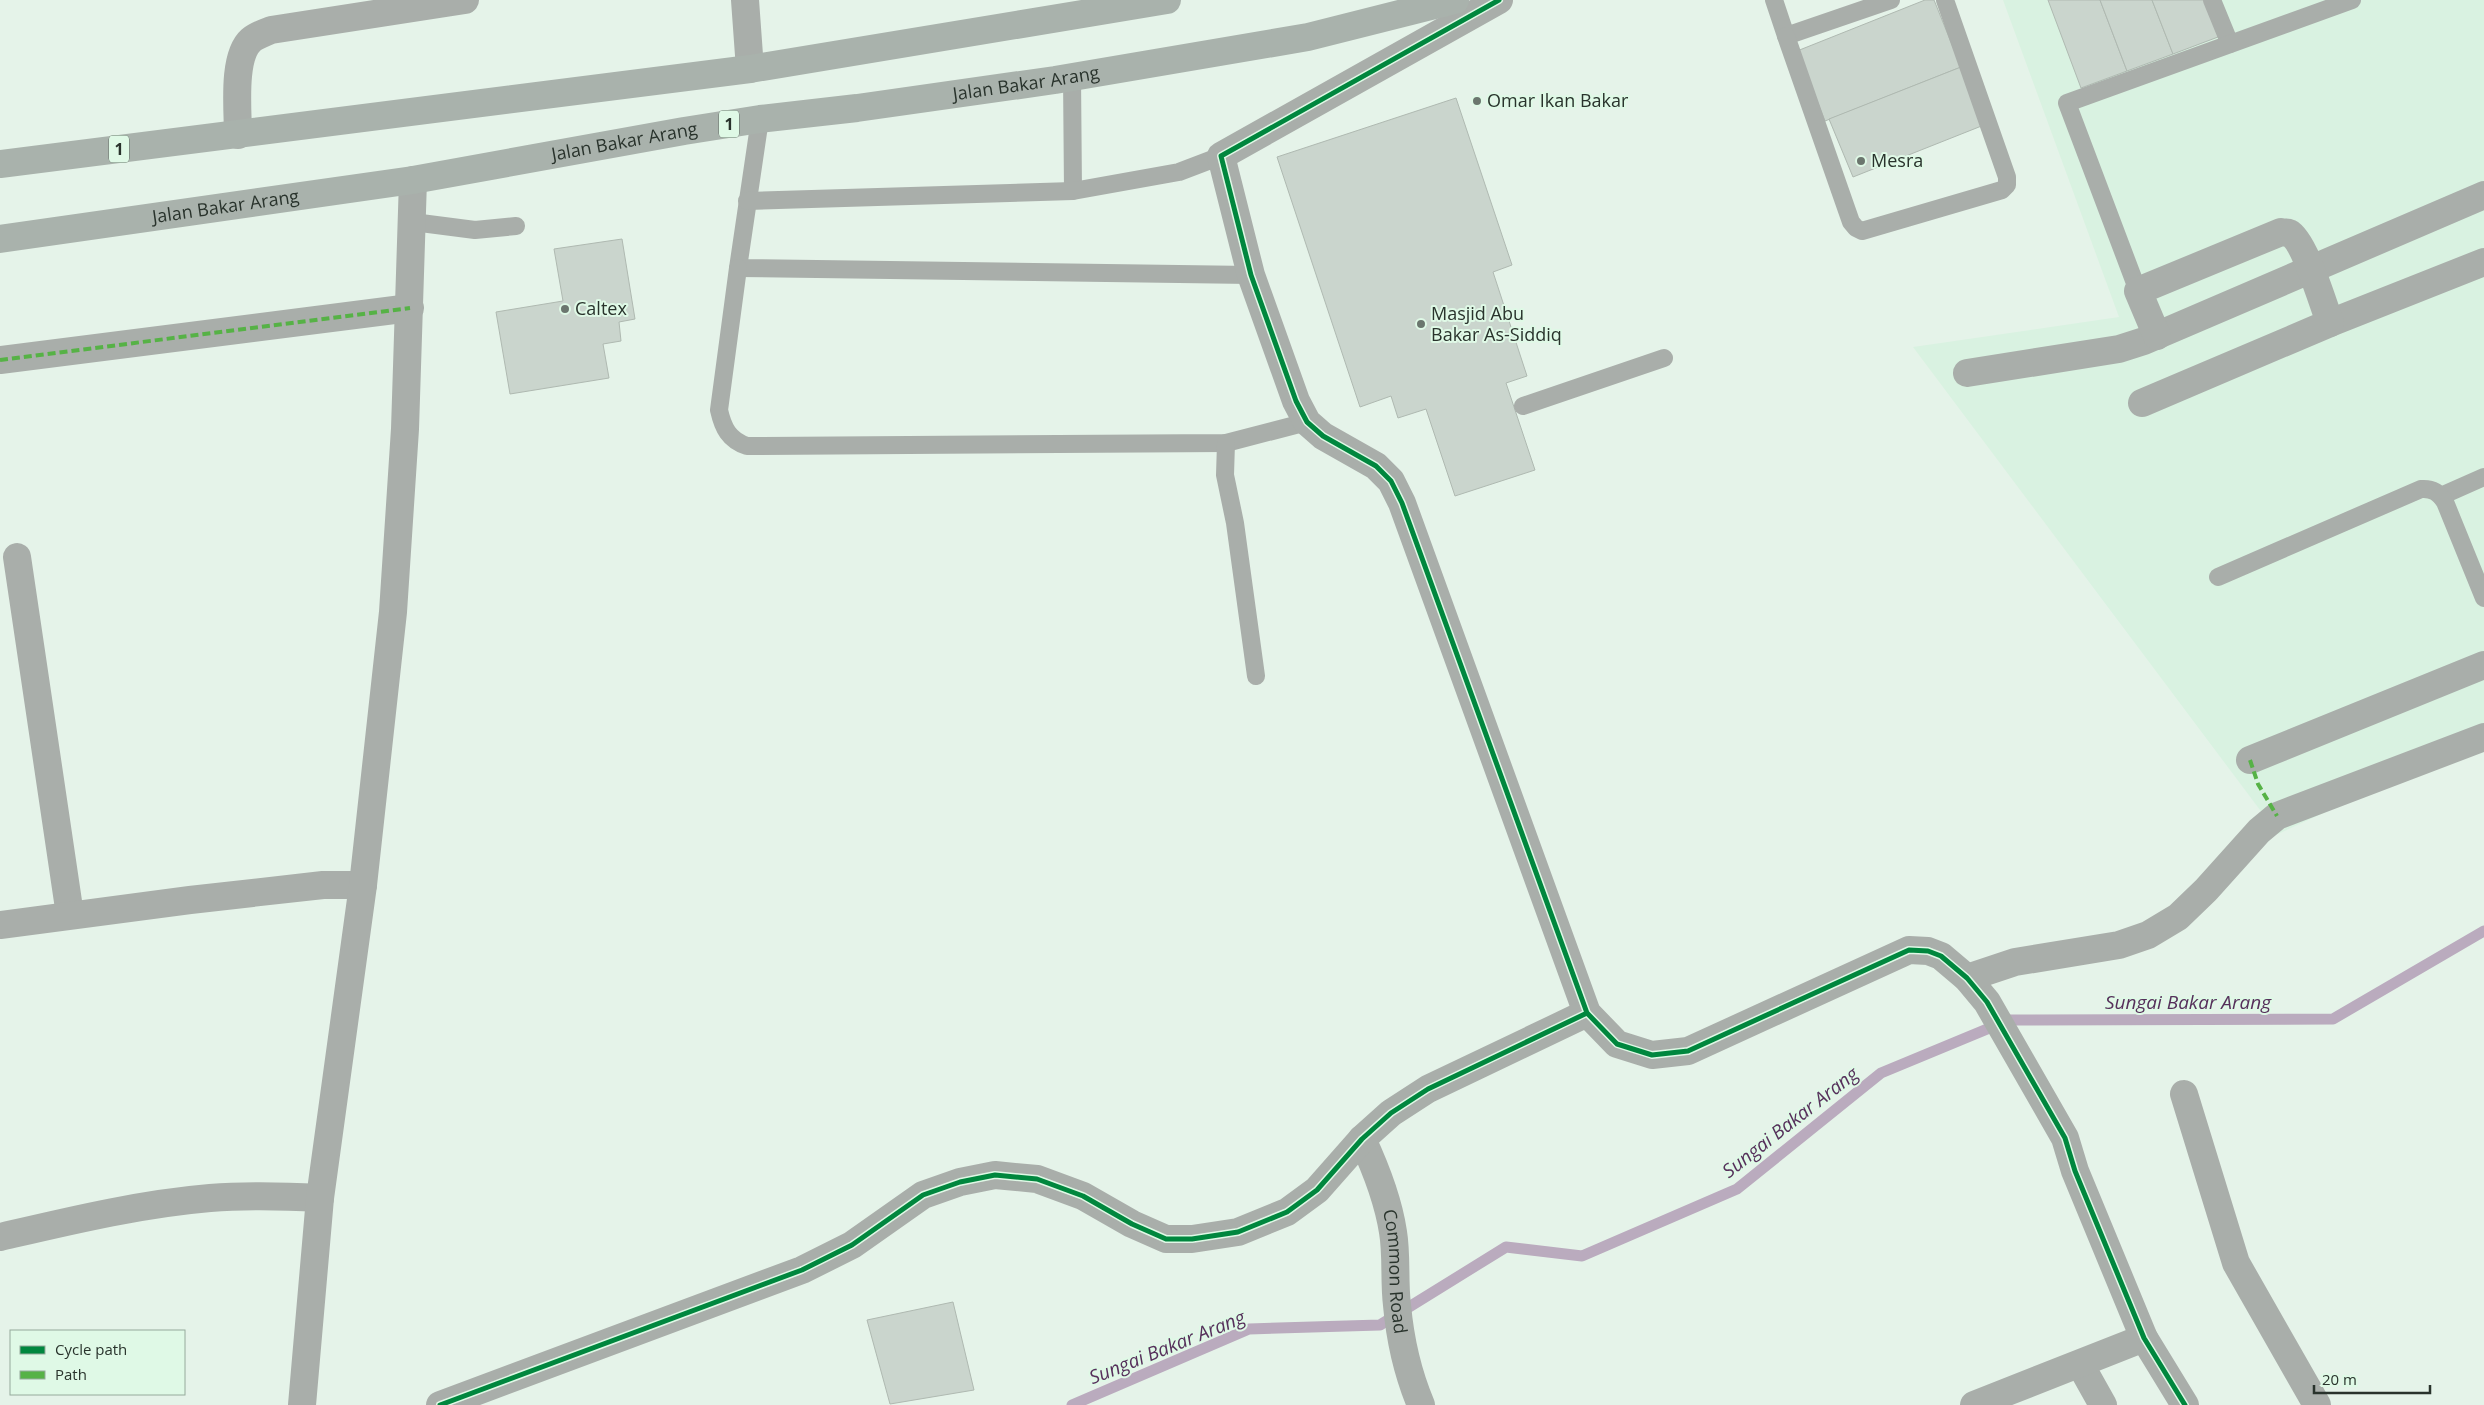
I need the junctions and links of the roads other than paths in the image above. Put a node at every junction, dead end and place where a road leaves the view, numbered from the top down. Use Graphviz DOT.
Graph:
graph roads {
  1 [pos="465,0"];
  2 [pos="745,0"];
  3 [pos="1167,0"];
  4 [pos="1455,0"];
  5 [pos="1499,0"];
  6 [pos="1774,0"];
  7 [pos="1891,0"];
  8 [pos="1945,0"];
  9 [pos="2212,0"];
  10 [pos="2352,0"];
  11 [pos="1786,36"];
  12 [pos="2230,44"];
  13 [pos="750,69"];
  14 [pos="1072,76"];
  15 [pos="760,119"];
  16 [pos="238,134"];
  17 [pos="1221,156"];
  18 [pos="0,164"];
  19 [pos="413,180"];
  20 [pos="1073,191"];
  21 [pos="2484,195"];
  22 [pos="747,201"];
  23 [pos="413,222"];
  24 [pos="516,226"];
  25 [pos="0,239"];
  26 [pos="2484,262"];
  27 [pos="738,268"];
  28 [pos="2311,270"];
  29 [pos="1251,275"];
  30 [pos="2138,291"];
  31 [pos="410,308"];
  32 [pos="2330,323"];
  33 [pos="2157,336"];
  34 [pos="1664,358"];
  35 [pos="0,360"];
  36 [pos="1967,373"];
  37 [pos="2142,403"];
  38 [pos="1523,406"];
  39 [pos="1307,422"];
  40 [pos="1226,443"];
  41 [pos="2484,478"];
  42 [pos="2441,496"];
  43 [pos="17,557"];
  44 [pos="2218,577"];
  45 [pos="2484,598"];
  46 [pos="2484,664"];
  47 [pos="1256,676"];
  48 [pos="2484,737"];
  49 [pos="2250,760"];
  50 [pos="363,885"];
  51 [pos="70,915"];
  52 [pos="0,925"];
  53 [pos="1967,978"];
  54 [pos="1587,1013"];
  55 [pos="2184,1094"];
  56 [pos="1362,1139"];
  57 [pos="320,1198"];
  58 [pos="0,1237"];
  59 [pos="2144,1338"];
  60 [pos="2080,1364"];
  61 [pos="302,1405"];
  62 [pos="440,1405"];
  63 [pos="1421,1405"];
  64 [pos="1974,1405"];
  65 [pos="2103,1405"];
  66 [pos="2185,1405"];
  67 [pos="2318,1405"];
  1 -- 16 [label="street"];
  2 -- 13 [label="street"];
  3 -- 13 [label="main road, 1"];
  4 -- 14 [label="main road, Jalan Bakar Arang / 1"];
  5 -- 17 [label="street"];
  6 -- 11 [label="lane"];
  7 -- 11 [label="lane"];
  8 -- 11 [label="lane"];
  9 -- 12 [label="lane"];
  10 -- 12 [label="lane"];
  12 -- 30 [label="lane"];
  13 -- 16 [label="main road, 1"];
  14 -- 15 [label="main road, Jalan Bakar Arang / 1"];
  14 -- 20 [label="lane"];
  15 -- 19 [label="main road, Jalan Bakar Arang / 1"];
  15 -- 22 [label="lane"];
  16 -- 18 [label="main road, 1"];
  17 -- 20 [label="lane"];
  17 -- 29 [label="street"];
  19 -- 23 [label="street"];
  19 -- 25 [label="main road, Jalan Bakar Arang / 1"];
  20 -- 22 [label="lane"];
  21 -- 28 [label="street"];
  22 -- 27 [label="lane"];
  23 -- 24 [label="lane"];
  23 -- 31 [label="street"];
  26 -- 32 [label="street"];
  27 -- 29 [label="lane"];
  27 -- 40 [label="lane"];
  28 -- 30 [label="street"];
  28 -- 32 [label="street"];
  28 -- 33 [label="street"];
  29 -- 39 [label="street"];
  30 -- 33 [label="street"];
  31 -- 35 [label="street"];
  31 -- 50 [label="street"];
  32 -- 37 [label="street"];
  33 -- 36 [label="street"];
  34 -- 38 [label="lane"];
  39 -- 40 [label="lane"];
  39 -- 54 [label="street"];
  40 -- 47 [label="lane"];
  41 -- 42 [label="lane"];
  42 -- 44 [label="lane"];
  42 -- 45 [label="lane"];
  43 -- 51 [label="street"];
  46 -- 49 [label="street"];
  48 -- 53 [label="street"];
  50 -- 51 [label="street"];
  50 -- 57 [label="street"];
  51 -- 52 [label="street"];
  53 -- 54 [label="street"];
  53 -- 59 [label="street"];
  54 -- 56 [label="street"];
  55 -- 67 [label="street"];
  56 -- 62 [label="street"];
  56 -- 63 [label="street, Common Road"];
  57 -- 58 [label="street"];
  57 -- 61 [label="street"];
  59 -- 60 [label="street"];
  59 -- 66 [label="street"];
  60 -- 64 [label="street"];
  60 -- 65 [label="street"];
}
